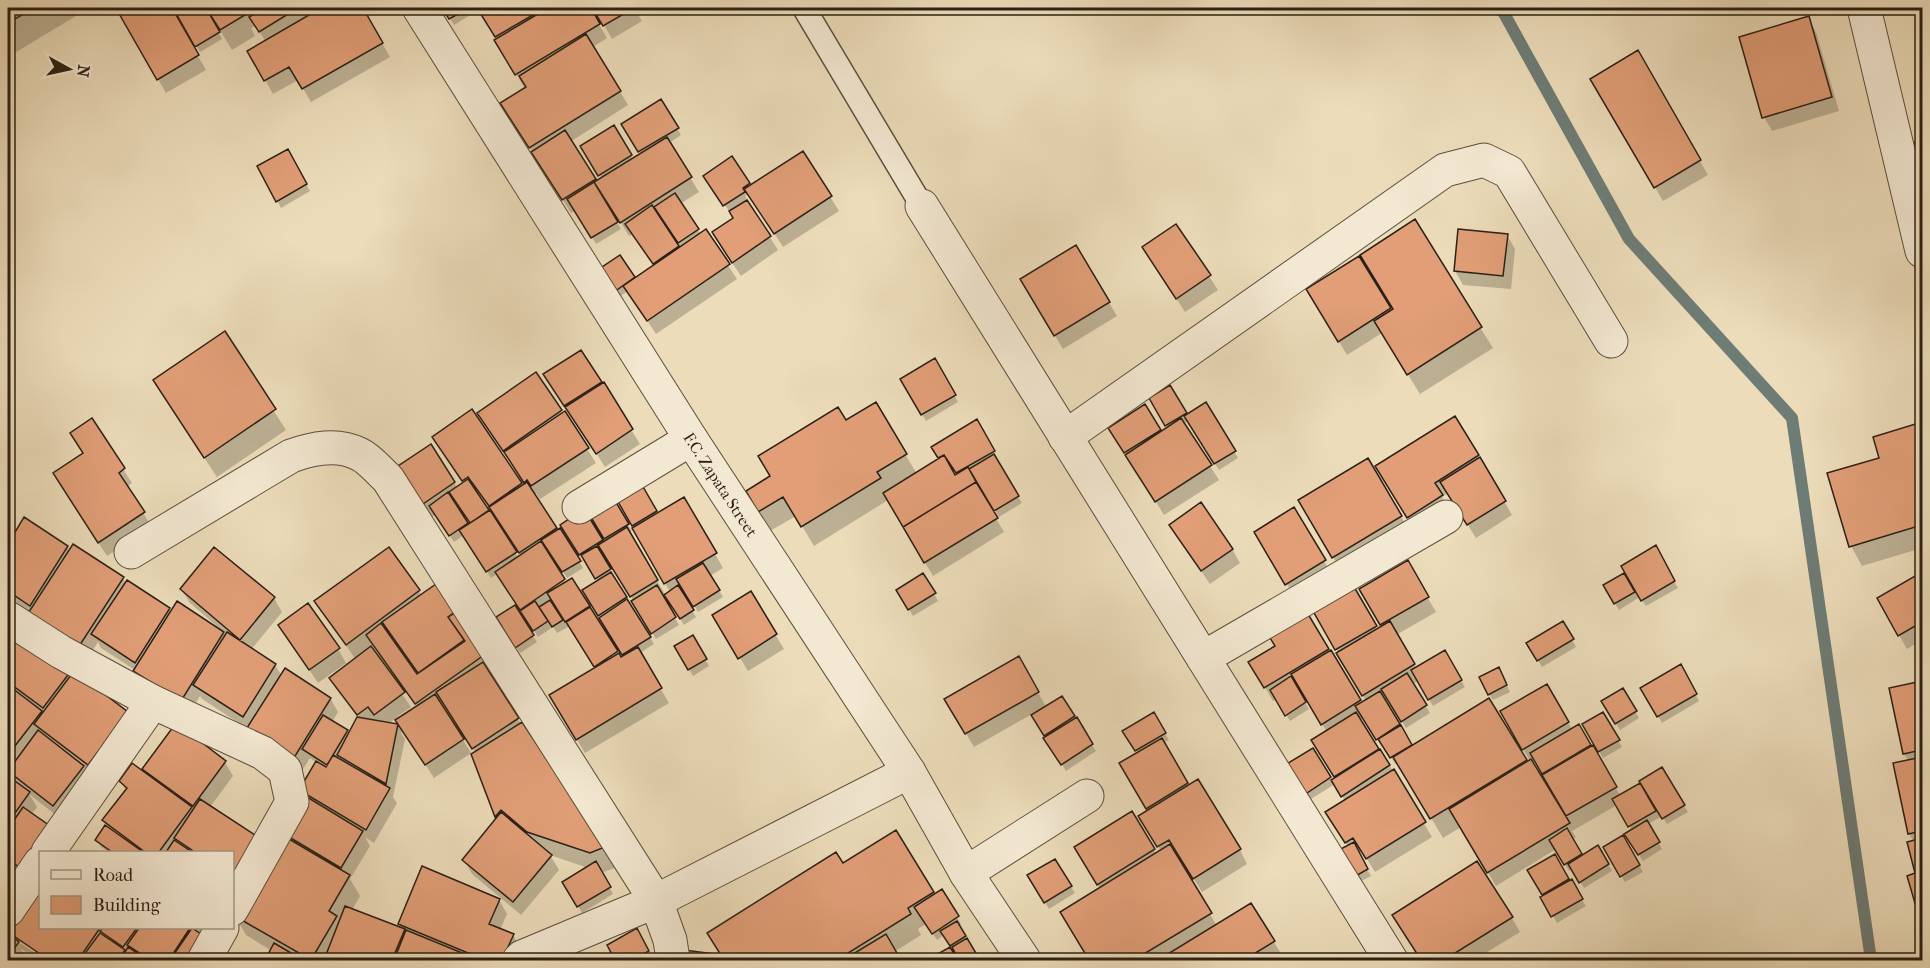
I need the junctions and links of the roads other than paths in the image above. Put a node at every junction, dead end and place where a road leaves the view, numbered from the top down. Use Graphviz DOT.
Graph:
graph roads {
  1 [pos="419,8"];
  2 [pos="804,8"];
  3 [pos="1864,8"];
  4 [pos="921,206"];
  5 [pos="1923,251"];
  6 [pos="1611,341"];
  7 [pos="1065,437"];
  8 [pos="691,439"];
  9 [pos="579,507"];
  10 [pos="1446,517"];
  11 [pos="131,552"];
  12 [pos="8,618"];
  13 [pos="1203,658"];
  14 [pos="153,702"];
  15 [pos="909,772"];
  16 [pos="1087,796"];
  17 [pos="49,851"];
  18 [pos="39,864"];
  19 [pos="966,873"];
  20 [pos="656,901"];
  21 [pos="234,905"];
  22 [pos="8,910"];
  23 [pos="221,929"];
  24 [pos="204,960"];
  25 [pos="519,960"];
  26 [pos="673,960"];
  27 [pos="1024,960"];
  28 [pos="1391,960"];
  1 -- 8 [label="street, F.C. Zapata Street"];
  2 -- 4 [label="lane"];
  3 -- 5 [label="street"];
  4 -- 7 [label="street"];
  6 -- 7 [label="street"];
  7 -- 13 [label="street"];
  8 -- 9 [label="street"];
  8 -- 15 [label="street, F.C. Zapata Street"];
  10 -- 13 [label="street"];
  11 -- 20 [label="street"];
  12 -- 14 [label="street"];
  13 -- 28 [label="street"];
  14 -- 17 [label="street"];
  14 -- 21 [label="street"];
  15 -- 19 [label="street, F.C. Zapata Street"];
  15 -- 20 [label="street"];
  16 -- 19 [label="street"];
  18 -- 22 [label="street"];
  19 -- 27 [label="street, F.C. Zapata Street"];
  20 -- 25 [label="street"];
  20 -- 26 [label="street"];
  23 -- 24 [label="street"];
}
